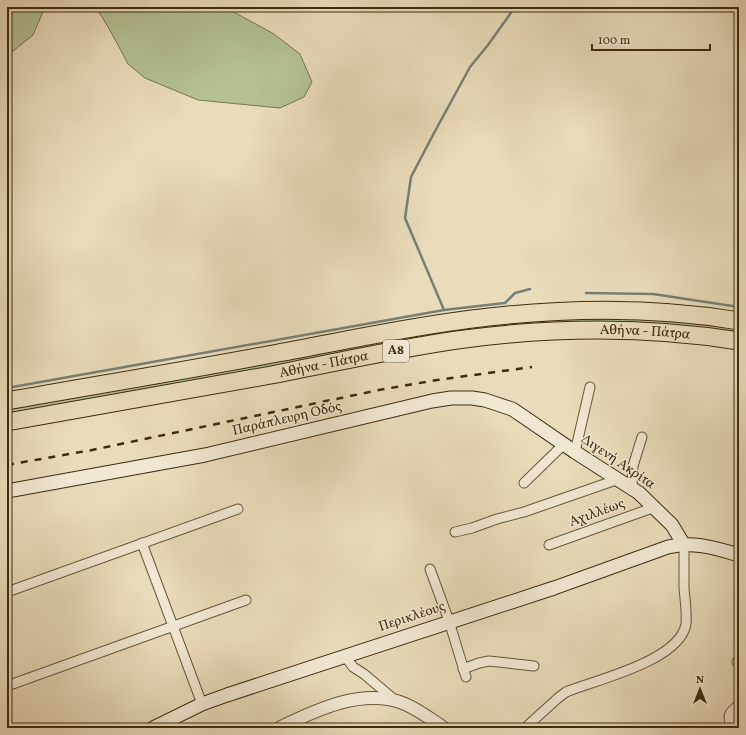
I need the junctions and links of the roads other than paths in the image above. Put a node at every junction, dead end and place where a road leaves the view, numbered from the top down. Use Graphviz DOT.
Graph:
graph roads {
  1 [pos="739,321"];
  2 [pos="739,341"];
  3 [pos="590,387"];
  4 [pos="7,402"];
  5 [pos="7,422"];
  6 [pos="642,437"];
  7 [pos="563,445"];
  8 [pos="575,452"];
  9 [pos="616,480"];
  10 [pos="524,483"];
  11 [pos="632,488"];
  12 [pos="7,491"];
  13 [pos="655,507"];
  14 [pos="238,509"];
  15 [pos="455,532"];
  16 [pos="142,544"];
  17 [pos="684,545"];
  18 [pos="549,546"];
  19 [pos="739,554"];
  20 [pos="430,569"];
  21 [pos="7,592"];
  22 [pos="246,600"];
  23 [pos="449,621"];
  24 [pos="173,626"];
  25 [pos="345,656"];
  26 [pos="534,666"];
  27 [pos="7,686"];
  28 [pos="396,701"];
  29 [pos="202,704"];
  30 [pos="739,705"];
  31 [pos="732,724"];
  32 [pos="153,728"];
  33 [pos="279,728"];
  34 [pos="444,728"];
  35 [pos="525,728"];
  36 [pos="722,728"];
  1 -- 4 [label="highway, Αθήνα - Πάτρα / Α8"];
  2 -- 5 [label="highway, Αθήνα - Πάτρα / Α8"];
  3 -- 8 [label="street"];
  6 -- 11 [label="street"];
  7 -- 8 [label="main road, Διγενή Ακρίτα"];
  7 -- 10 [label="street"];
  7 -- 12 [label="main road, Παράπλευρη Οδός"];
  8 -- 9 [label="main road, Διγενή Ακρίτα"];
  9 -- 11 [label="main road, Διγενή Ακρίτα"];
  9 -- 15 [label="street"];
  11 -- 13 [label="main road, Διγενή Ακρίτα"];
  13 -- 17 [label="main road, Διγενή Ακρίτα"];
  13 -- 18 [label="street, Αχιλλέως"];
  14 -- 16 [label="street"];
  16 -- 21 [label="street"];
  16 -- 24 [label="street"];
  17 -- 19 [label="main road"];
  17 -- 23 [label="main road, Περικλέους"];
  17 -- 35 [label="street"];
  20 -- 23 [label="street"];
  22 -- 24 [label="street"];
  23 -- 25 [label="main road, Περικλέους"];
  23 -- 26 [label="street"];
  24 -- 27 [label="street"];
  24 -- 29 [label="street"];
  25 -- 28 [label="street"];
  25 -- 29 [label="main road, Περικλέους"];
  28 -- 33 [label="street"];
  28 -- 34 [label="street"];
  29 -- 32 [label="main road, Περικλέους"];
  30 -- 31 [label="street"];
  31 -- 36 [label="street"];
}
